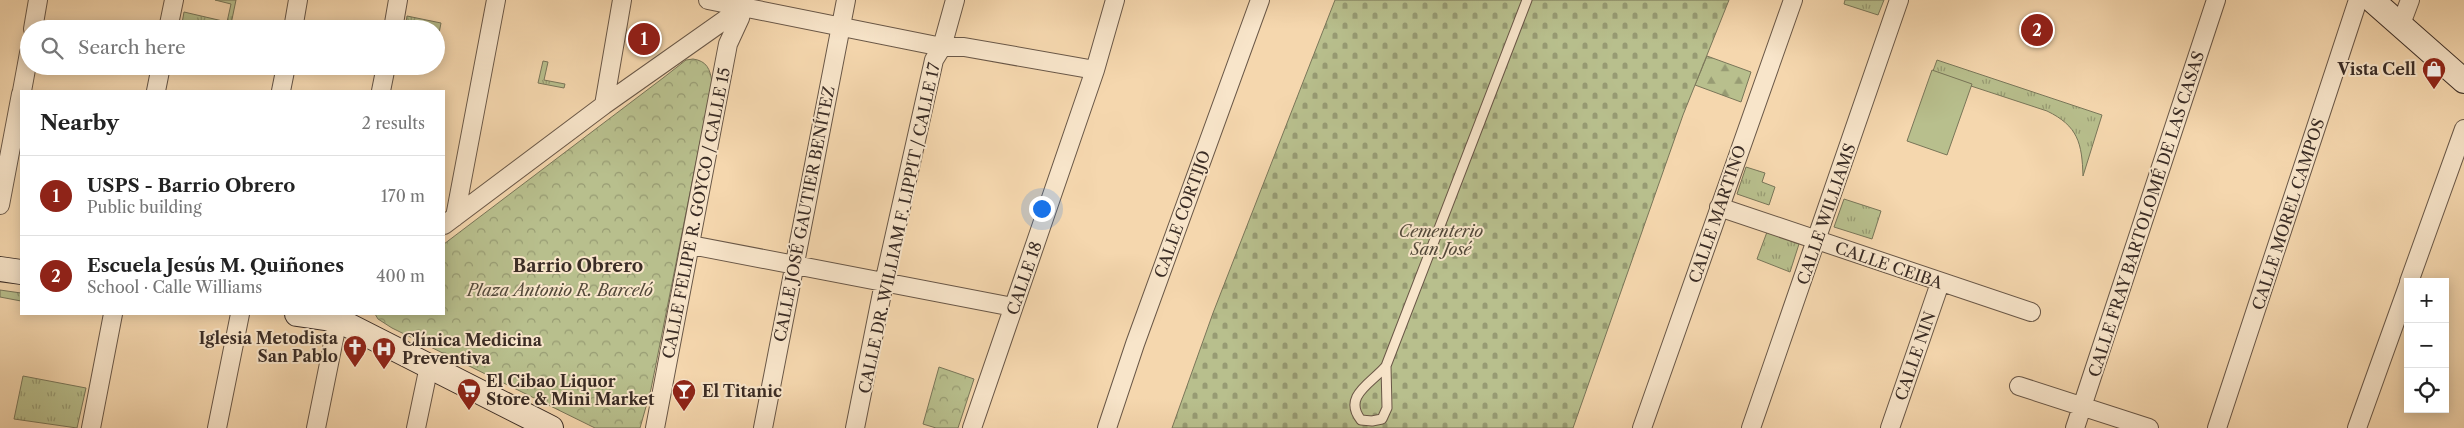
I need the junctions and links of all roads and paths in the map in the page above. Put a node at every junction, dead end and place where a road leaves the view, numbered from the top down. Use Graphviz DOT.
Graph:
graph roads {
  1 [pos="38,0"];
  2 [pos="174,0"];
  3 [pos="298,0"];
  4 [pos="398,0"];
  5 [pos="496,0"];
  6 [pos="622,0"];
  7 [pos="708,0"];
  8 [pos="846,0"];
  9 [pos="955,0"];
  10 [pos="1114,0"];
  11 [pos="1260,0"];
  12 [pos="1526,0"];
  13 [pos="1793,0"];
  14 [pos="1899,0"];
  15 [pos="2216,0"];
  16 [pos="2358,0"];
  17 [pos="2372,0"];
  18 [pos="2410,0"];
  19 [pos="744,4"];
  20 [pos="35,20"];
  21 [pos="170,20"];
  22 [pos="295,20"];
  23 [pos="395,20"];
  24 [pos="2401,24"];
  25 [pos="841,26"];
  26 [pos="942,47"];
  27 [pos="1095,70"];
  28 [pos="25,75"];
  29 [pos="159,75"];
  30 [pos="284,75"];
  31 [pos="384,75"];
  32 [pos="2464,81"];
  33 [pos="23,90"];
  34 [pos="156,90"];
  35 [pos="281,90"];
  36 [pos="381,90"];
  37 [pos="20,103"];
  38 [pos="604,105"];
  39 [pos="2464,129"];
  40 [pos="0,205"];
  41 [pos="1719,207"];
  42 [pos="449,221"];
  43 [pos="1817,240"];
  44 [pos="691,245"];
  45 [pos="794,265"];
  46 [pos="0,269"];
  47 [pos="20,272"];
  48 [pos="2410,278"];
  49 [pos="884,283"];
  50 [pos="1940,284"];
  51 [pos="2404,297"];
  52 [pos="1013,307"];
  53 [pos="2031,312"];
  54 [pos="113,315"];
  55 [pos="240,315"];
  56 [pos="310,315"];
  57 [pos="339,317"];
  58 [pos="429,366"];
  59 [pos="1386,366"];
  60 [pos="2019,386"];
  61 [pos="2082,406"];
  62 [pos="542,426"];
  63 [pos="91,428"];
  64 [pos="217,428"];
  65 [pos="316,428"];
  66 [pos="416,428"];
  67 [pos="655,428"];
  68 [pos="763,428"];
  69 [pos="855,428"];
  70 [pos="972,428"];
  71 [pos="1107,428"];
  72 [pos="1642,428"];
  73 [pos="1751,428"];
  74 [pos="1890,428"];
  75 [pos="2075,428"];
  76 [pos="2149,428"];
  77 [pos="2217,428"];
  78 [pos="2357,428"];
  1 -- 20 [label="street"];
  2 -- 21 [label="street"];
  3 -- 22 [label="street"];
  4 -- 23 [label="street"];
  5 -- 42 [label="street"];
  6 -- 38 [label="street"];
  7 -- 19 [label="street"];
  8 -- 25 [label="street, CALLE JOSÉ GAUTIER BENÍTEZ"];
  9 -- 26 [label="street, CALLE DR. WILLIAM F. LIPPIT / CALLE 17"];
  10 -- 27 [label="street, CALLE 18"];
  11 -- 71 [label="street, CALLE CORTIJO"];
  12 -- 59 [label="lane"];
  13 -- 41 [label="street, CALLE MARTINO"];
  14 -- 43 [label="street, CALLE WILLIAMS"];
  15 -- 61 [label="street, CALLE FRAY BARTOLOMÉ DE LAS CASAS"];
  16 -- 77 [label="street, CALLE MOREL CAMPOS"];
  17 -- 24 [label="street"];
  18 -- 24 [label="street"];
  19 -- 25 [label="street"];
  19 -- 38 [label="street"];
  19 -- 44 [label="street, CALLE FELIPE R. GOYCO / CALLE 15"];
  24 -- 32 [label="street"];
  25 -- 26 [label="street"];
  25 -- 45 [label="street, CALLE JOSÉ GAUTIER BENÍTEZ"];
  26 -- 27 [label="street"];
  26 -- 49 [label="street, CALLE DR. WILLIAM F. LIPPIT / CALLE 17"];
  27 -- 52 [label="street, CALLE 18"];
  28 -- 33 [label="street"];
  29 -- 34 [label="street"];
  30 -- 35 [label="street"];
  31 -- 36 [label="street"];
  37 -- 40 [label="street"];
  38 -- 42 [label="street"];
  39 -- 48 [label="street"];
  41 -- 43 [label="street, CALLE CEIBA"];
  41 -- 72 [label="street, CALLE MARTINO"];
  43 -- 50 [label="street, CALLE CEIBA"];
  43 -- 73 [label="street, CALLE WILLIAMS"];
  44 -- 45 [label="street"];
  44 -- 67 [label="street, CALLE FELIPE R. GOYCO / CALLE 15"];
  45 -- 49 [label="street"];
  45 -- 68 [label="street, CALLE JOSÉ GAUTIER BENÍTEZ"];
  46 -- 47 [label="street"];
  49 -- 52 [label="street"];
  49 -- 69 [label="street, CALLE DR. WILLIAM F. LIPPIT / CALLE 17"];
  50 -- 53 [label="street, CALLE CEIBA"];
  50 -- 74 [label="street, CALLE NIN"];
  51 -- 78 [label="street"];
  52 -- 70 [label="street, CALLE 18"];
  54 -- 63 [label="street"];
  55 -- 64 [label="street"];
  56 -- 57 [label="street"];
  57 -- 58 [label="street"];
  57 -- 65 [label="street"];
  58 -- 62 [label="street"];
  58 -- 66 [label="street"];
  59 -- 59 [label="lane"];
  60 -- 61 [label="street"];
  61 -- 75 [label="street, CALLE FRAY BARTOLOMÉ DE LAS CASAS"];
  61 -- 76 [label="street"];
}
